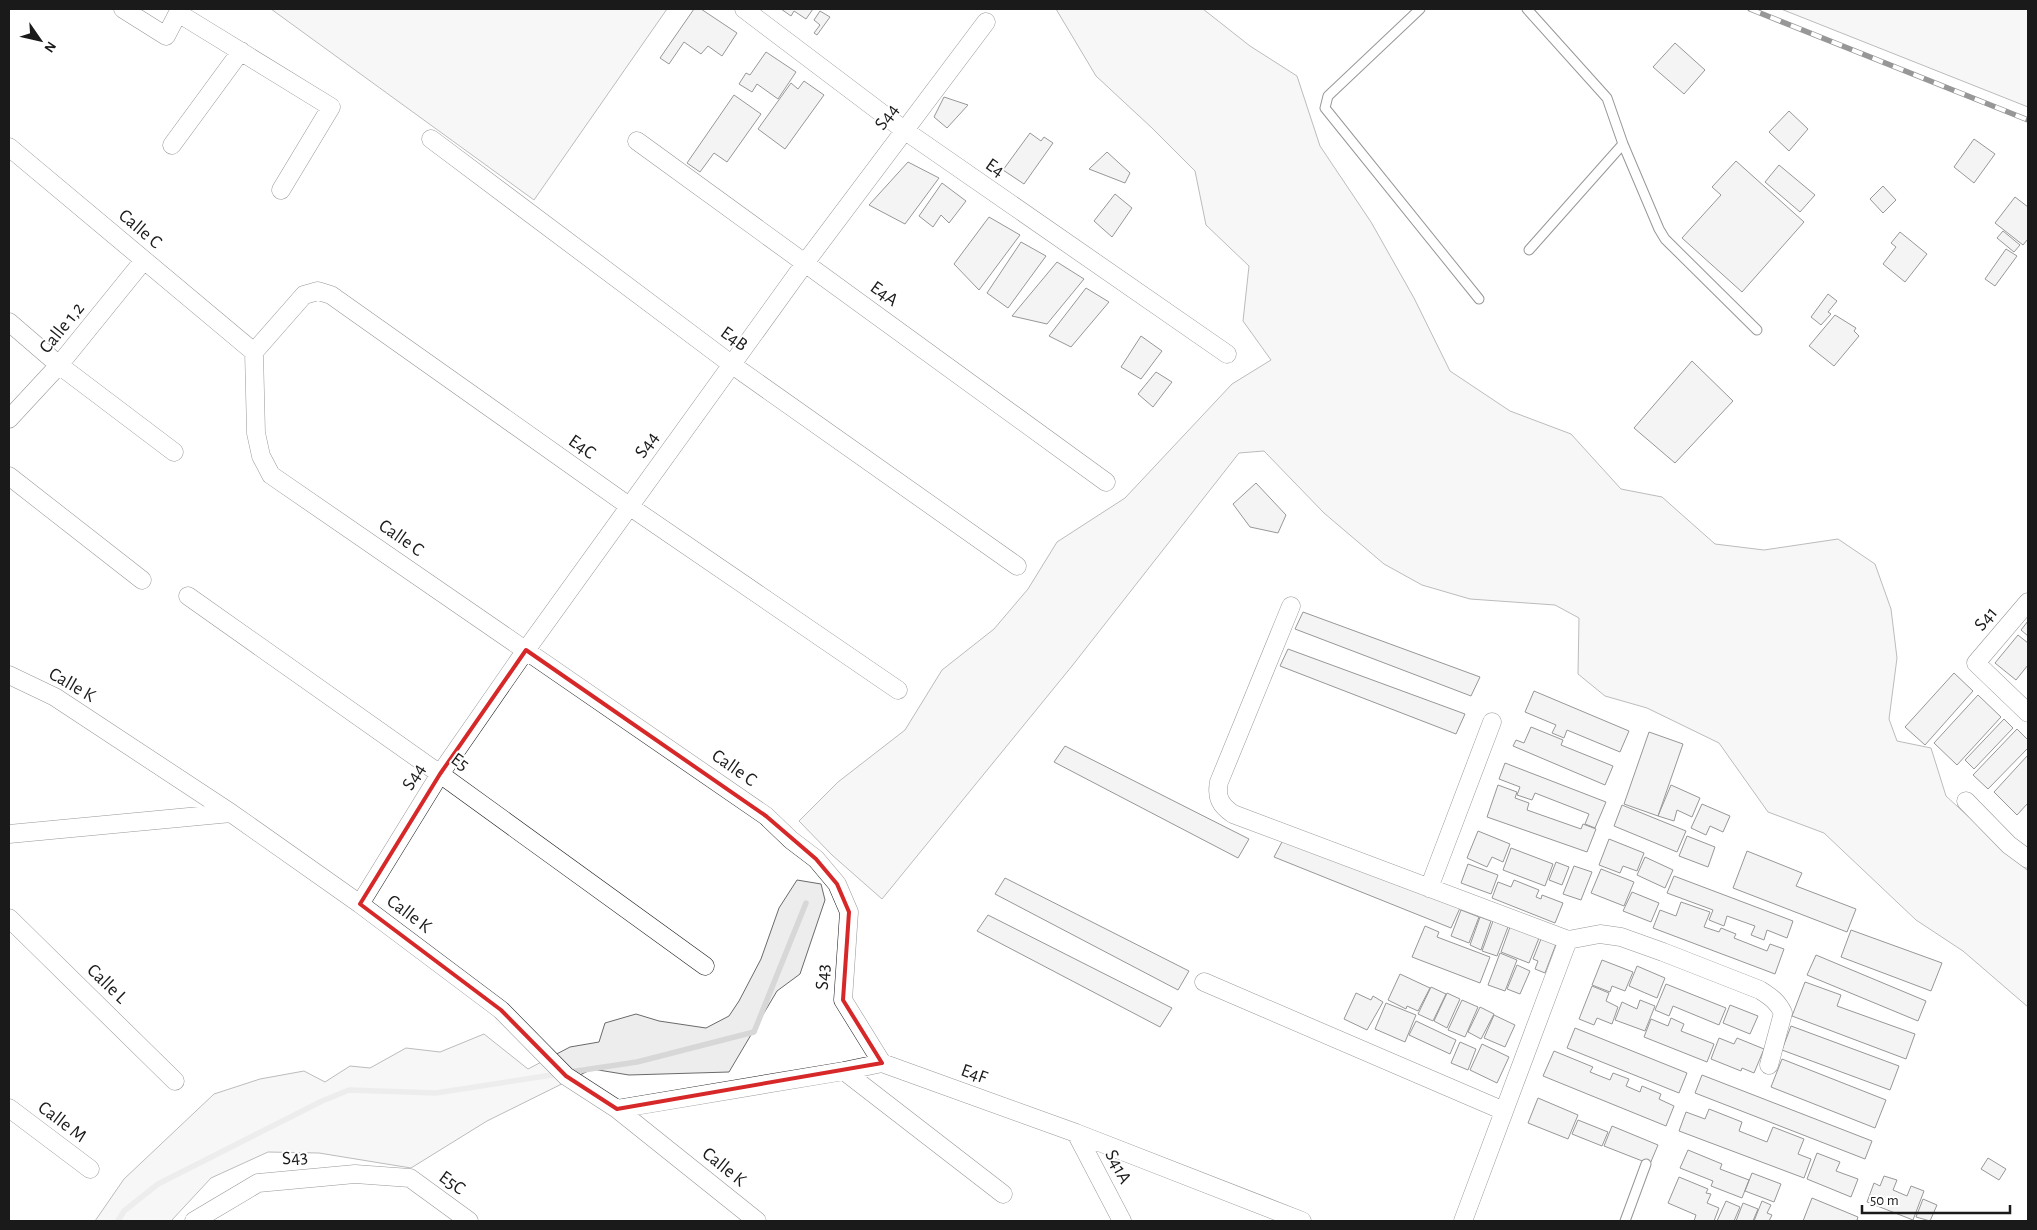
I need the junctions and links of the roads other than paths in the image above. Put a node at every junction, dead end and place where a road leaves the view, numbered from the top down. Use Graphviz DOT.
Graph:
graph roads {
  1 [pos="744,9"];
  2 [pos="1420,9"];
  3 [pos="1527,9"];
  4 [pos="127,12"];
  5 [pos="986,22"];
  6 [pos="241,51"];
  7 [pos="904,130"];
  8 [pos="430,139"];
  9 [pos="637,141"];
  10 [pos="1623,144"];
  11 [pos="172,145"];
  12 [pos="9,147"];
  13 [pos="281,190"];
  14 [pos="1529,250"];
  15 [pos="144,260"];
  16 [pos="805,263"];
  17 [pos="1478,300"];
  18 [pos="9,322"];
  19 [pos="1757,330"];
  20 [pos="254,352"];
  21 [pos="1227,354"];
  22 [pos="731,364"];
  23 [pos="59,365"];
  24 [pos="9,419"];
  25 [pos="174,452"];
  26 [pos="9,476"];
  27 [pos="1106,482"];
  28 [pos="629,506"];
  29 [pos="1017,566"];
  30 [pos="142,580"];
  31 [pos="188,596"];
  32 [pos="2028,602"];
  33 [pos="1292,606"];
  34 [pos="526,650"];
  35 [pos="9,675"];
  36 [pos="898,690"];
  37 [pos="2028,713"];
  38 [pos="1492,722"];
  39 [pos="440,774"];
  40 [pos="1966,801"];
  41 [pos="231,813"];
  42 [pos="9,834"];
  43 [pos="2028,859"];
  44 [pos="1429,888"];
  45 [pos="360,904"];
  46 [pos="849,912"];
  47 [pos="9,918"];
  48 [pos="1568,940"];
  49 [pos="705,966"];
  50 [pos="1204,982"];
  51 [pos="882,1064"];
  52 [pos="1768,1066"];
  53 [pos="844,1072"];
  54 [pos="175,1081"];
  55 [pos="9,1108"];
  56 [pos="617,1109"];
  57 [pos="1504,1111"];
  58 [pos="1076,1133"];
  59 [pos="1646,1164"];
  60 [pos="90,1169"];
  61 [pos="410,1178"];
  62 [pos="1003,1194"];
  63 [pos="197,1220"];
  64 [pos="469,1221"];
  65 [pos="757,1221"];
  66 [pos="1122,1221"];
  67 [pos="1302,1221"];
  68 [pos="1463,1221"];
  69 [pos="1625,1221"];
  1 -- 7 [label="street, E4"];
  2 -- 17 [label="lane"];
  3 -- 10 [label="lane"];
  4 -- 6 [label="street"];
  5 -- 7 [label="street, S44"];
  6 -- 11 [label="street"];
  6 -- 13 [label="street"];
  7 -- 16 [label="street, S44"];
  7 -- 21 [label="street, E4"];
  8 -- 22 [label="street, E4B"];
  9 -- 16 [label="street, E4A"];
  10 -- 14 [label="lane"];
  10 -- 19 [label="lane"];
  12 -- 15 [label="street, Calle C"];
  15 -- 20 [label="street, Calle C"];
  15 -- 23 [label="street, Calle 1,2"];
  16 -- 22 [label="street, S44"];
  16 -- 27 [label="street, E4A"];
  18 -- 23 [label="street"];
  20 -- 28 [label="street, E4C"];
  20 -- 34 [label="street, Calle C"];
  22 -- 28 [label="street, S44"];
  22 -- 29 [label="street, E4B"];
  23 -- 24 [label="street, Calle 1,2"];
  23 -- 25 [label="street"];
  26 -- 30 [label="street"];
  28 -- 34 [label="street, S44"];
  28 -- 36 [label="street, E4C"];
  31 -- 39 [label="street, E5"];
  32 -- 37 [label="street, S41"];
  33 -- 44 [label="street"];
  34 -- 39 [label="street, S44"];
  34 -- 46 [label="street, Calle C"];
  35 -- 41 [label="street, Calle K"];
  38 -- 44 [label="street"];
  39 -- 45 [label="street, S44"];
  39 -- 49 [label="street, E5"];
  40 -- 43 [label="street"];
  41 -- 42 [label="street"];
  41 -- 45 [label="street, Calle K"];
  44 -- 48 [label="street"];
  45 -- 56 [label="street, Calle K"];
  46 -- 51 [label="street, S43"];
  47 -- 54 [label="street, Calle L"];
  48 -- 52 [label="street"];
  48 -- 57 [label="street"];
  50 -- 57 [label="street"];
  51 -- 53 [label="street"];
  51 -- 58 [label="street, E4F"];
  53 -- 56 [label="street"];
  53 -- 62 [label="street"];
  55 -- 60 [label="street, Calle M"];
  56 -- 65 [label="street, Calle K"];
  57 -- 68 [label="street"];
  58 -- 66 [label="street, S41A"];
  58 -- 67 [label="street, E4F"];
  59 -- 69 [label="lane"];
  61 -- 63 [label="street, S43"];
  61 -- 64 [label="street, E5C"];
}
